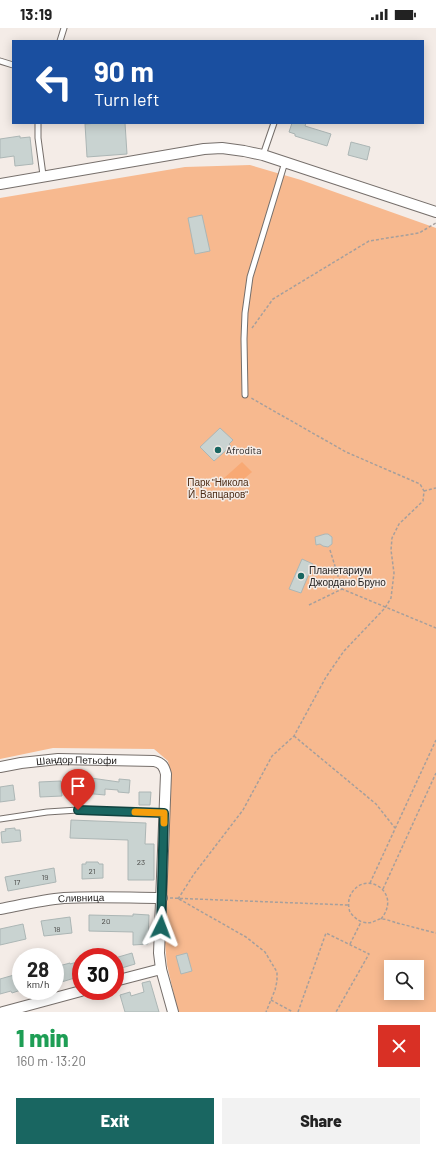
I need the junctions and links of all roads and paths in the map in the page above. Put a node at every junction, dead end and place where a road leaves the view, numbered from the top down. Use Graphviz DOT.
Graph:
graph roads {
  1 [pos="64,28"];
  2 [pos="60,40"];
  3 [pos="0,61"];
  4 [pos="12,65"];
  5 [pos="38,124"];
  6 [pos="274,124"];
  7 [pos="262,155"];
  8 [pos="285,162"];
  9 [pos="43,176"];
  10 [pos="0,184"];
  11 [pos="436,212"];
  12 [pos="436,223"];
  13 [pos="244,339"];
  14 [pos="245,395"];
  15 [pos="436,488"];
  16 [pos="424,491"];
  17 [pos="330,550"];
  18 [pos="342,589"];
  19 [pos="308,605"];
  20 [pos="385,608"];
  21 [pos="436,628"];
  22 [pos="294,736"];
  23 [pos="436,740"];
  24 [pos="0,767"];
  25 [pos="436,773"];
  26 [pos="164,813"];
  27 [pos="0,819"];
  28 [pos="396,828"];
  29 [pos="370,883"];
  30 [pos="383,889"];
  31 [pos="162,898"];
  32 [pos="178,899"];
  33 [pos="348,905"];
  34 [pos="0,909"];
  35 [pos="381,919"];
  36 [pos="361,922"];
  37 [pos="436,933"];
  38 [pos="350,944"];
  39 [pos="161,969"];
  40 [pos="124,979"];
  41 [pos="72,993"];
  42 [pos="271,1000"];
  43 [pos="3,1012"];
  44 [pos="173,1012"];
  45 [pos="266,1012"];
  46 [pos="293,1012"];
  47 [pos="298,1012"];
  48 [pos="336,1012"];
  1 -- 2 [label="lane"];
  3 -- 4 [label="lane"];
  5 -- 9 [label="lane"];
  6 -- 7 [label="lane"];
  7 -- 8 [label="street"];
  7 -- 9 [label="street"];
  8 -- 11 [label="street"];
  8 -- 13 [label="lane"];
  9 -- 10 [label="street"];
  12 -- 13 [label="path"];
  13 -- 14 [label="lane"];
  14 -- 16 [label="path"];
  15 -- 16 [label="path"];
  16 -- 20 [label="path"];
  17 -- 18 [label="path"];
  18 -- 19 [label="path"];
  18 -- 20 [label="path"];
  20 -- 21 [label="path"];
  20 -- 22 [label="path"];
  22 -- 28 [label="path"];
  22 -- 32 [label="path"];
  23 -- 28 [label="path"];
  24 -- 26 [label="street, Шандор Петьофи"];
  25 -- 30 [label="path"];
  26 -- 27 [label="lane"];
  26 -- 31 [label="street"];
  28 -- 29 [label="path"];
  29 -- 30 [label="path"];
  29 -- 33 [label="path"];
  30 -- 35 [label="path"];
  31 -- 34 [label="street, Сливница"];
  31 -- 39 [label="street"];
  32 -- 33 [label="path"];
  32 -- 42 [label="path"];
  33 -- 36 [label="path"];
  35 -- 36 [label="path"];
  35 -- 37 [label="path"];
  36 -- 38 [label="path"];
  38 -- 47 [label="path"];
  38 -- 48 [label="path"];
  39 -- 40 [label="street"];
  39 -- 44 [label="street"];
  41 -- 43 [label="street"];
  42 -- 45 [label="path"];
  42 -- 46 [label="path"];
}
